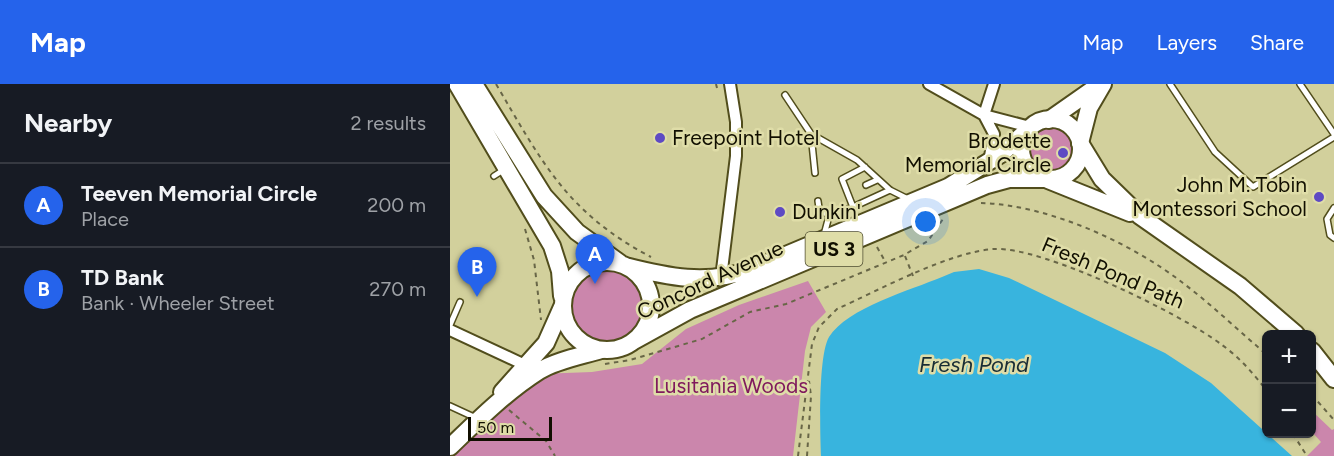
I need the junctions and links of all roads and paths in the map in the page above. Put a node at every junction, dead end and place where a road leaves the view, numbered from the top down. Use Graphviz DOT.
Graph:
graph roads {
  1 [pos="457,84"];
  2 [pos="474,84"];
  3 [pos="496,84"];
  4 [pos="730,84"];
  5 [pos="929,84"];
  6 [pos="994,84"];
  7 [pos="1102,84"];
  8 [pos="1170,84"];
  9 [pos="1300,84"];
  10 [pos="785,95"];
  11 [pos="984,115"];
  12 [pos="1049,120"];
  13 [pos="1030,128"];
  14 [pos="811,135"];
  15 [pos="1334,135"];
  16 [pos="1080,143"];
  17 [pos="989,163"];
  18 [pos="865,167"];
  19 [pos="815,173"];
  20 [pos="1046,179"];
  21 [pos="877,180"];
  22 [pos="866,185"];
  23 [pos="890,190"];
  24 [pos="818,201"];
  25 [pos="915,202"];
  26 [pos="978,203"];
  27 [pos="853,207"];
  28 [pos="1334,208"];
  29 [pos="946,215"];
  30 [pos="829,216"];
  31 [pos="1140,216"];
  32 [pos="523,222"];
  33 [pos="1334,238"];
  34 [pos="822,241"];
  35 [pos="875,242"];
  36 [pos="904,255"];
  37 [pos="656,260"];
  38 [pos="886,263"];
  39 [pos="623,265"];
  40 [pos="913,276"];
  41 [pos="721,278"];
  42 [pos="460,302"];
  43 [pos="562,305"];
  44 [pos="450,325"];
  45 [pos="542,326"];
  46 [pos="450,330"];
  47 [pos="1291,330"];
  48 [pos="632,342"];
  49 [pos="1262,351"];
  50 [pos="1316,356"];
  51 [pos="601,358"];
  52 [pos="525,365"];
  53 [pos="1331,372"];
  54 [pos="808,376"];
  55 [pos="1262,386"];
  56 [pos="1316,400"];
  57 [pos="515,404"];
  58 [pos="450,406"];
  59 [pos="500,411"];
  60 [pos="479,420"];
  61 [pos="1334,420"];
  62 [pos="1296,438"];
  63 [pos="450,447"];
  64 [pos="555,456"];
  65 [pos="798,456"];
  66 [pos="807,456"];
  67 [pos="1307,456"];
  1 -- 43 [label="main road"];
  2 -- 39 [label="main road, US 3"];
  3 -- 37 [label="path"];
  4 -- 41 [label="street"];
  5 -- 11 [label="street"];
  6 -- 11 [label="street"];
  7 -- 12 [label="main road"];
  7 -- 16 [label="main road"];
  8 -- 15 [label="lane"];
  9 -- 15 [label="lane"];
  10 -- 14 [label="lane"];
  11 -- 13 [label="street"];
  11 -- 17 [label="street"];
  12 -- 13 [label="main road, US 3"];
  12 -- 16 [label="main road, US 3"];
  13 -- 17 [label="main road, Concord Avenue / US 3"];
  13 -- 20 [label="main road"];
  14 -- 18 [label="lane"];
  14 -- 19 [label="lane"];
  16 -- 20 [label="main road"];
  16 -- 31 [label="main road, US 3"];
  17 -- 25 [label="main road, Concord Avenue / US 3"];
  18 -- 21 [label="lane"];
  18 -- 27 [label="lane"];
  20 -- 31 [label="main road, US 3"];
  20 -- 48 [label="main road, Concord Avenue / US 3"];
  21 -- 22 [label="lane"];
  21 -- 23 [label="lane"];
  23 -- 25 [label="lane"];
  23 -- 27 [label="lane"];
  24 -- 30 [label="lane"];
  25 -- 34 [label="main road, Concord Avenue / US 3"];
  26 -- 49 [label="path"];
  27 -- 30 [label="lane"];
  28 -- 33 [label="lane"];
  29 -- 36 [label="path"];
  30 -- 34 [label="lane"];
  31 -- 47 [label="main road, US 3"];
  32 -- 45 [label="path"];
  34 -- 41 [label="main road, Concord Avenue / US 3"];
  35 -- 38 [label="path"];
  36 -- 38 [label="path"];
  36 -- 40 [label="path"];
  38 -- 51 [label="path"];
  39 -- 41 [label="main road, Concord Avenue / US 3"];
  39 -- 43 [label="main road"];
  39 -- 48 [label="main road"];
  40 -- 54 [label="path, Fresh Pond Path"];
  40 -- 55 [label="path, Fresh Pond Path"];
  42 -- 44 [label="lane"];
  43 -- 51 [label="main road"];
  43 -- 52 [label="main road"];
  46 -- 52 [label="street"];
  48 -- 51 [label="main road, US 3"];
  50 -- 53 [label="main road"];
  51 -- 59 [label="main road"];
  52 -- 59 [label="main road"];
  54 -- 65 [label="path, Fresh Pond Path"];
  54 -- 66 [label="path"];
  56 -- 61 [label="path"];
  57 -- 59 [label="path"];
  58 -- 60 [label="lane"];
  59 -- 60 [label="main road"];
  59 -- 64 [label="path"];
  60 -- 63 [label="main road"];
  62 -- 67 [label="path"];
}
